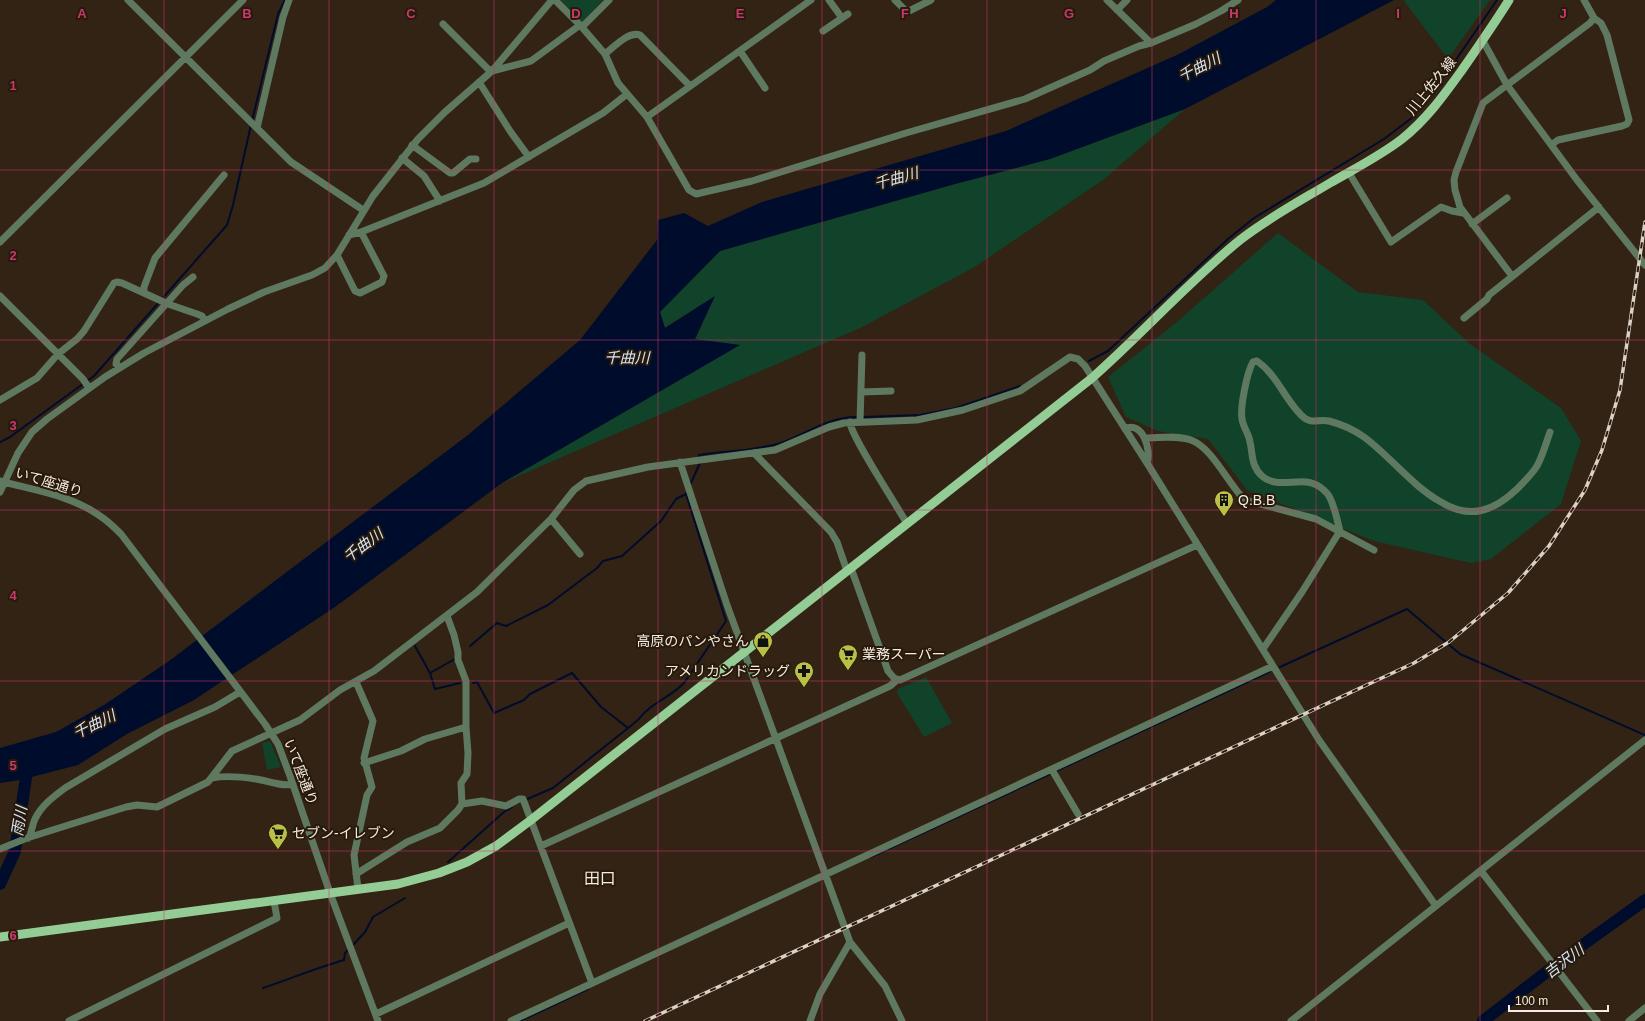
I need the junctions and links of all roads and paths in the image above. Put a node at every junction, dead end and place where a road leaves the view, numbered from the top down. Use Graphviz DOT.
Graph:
graph roads {
  1 [pos="128,0"];
  2 [pos="243,0"];
  3 [pos="289,0"];
  4 [pos="554,0"];
  5 [pos="609,0"];
  6 [pos="829,0"];
  7 [pos="895,0"];
  8 [pos="931,0"];
  9 [pos="1107,0"];
  10 [pos="1127,0"];
  11 [pos="1238,0"];
  12 [pos="1509,0"];
  13 [pos="1584,0"];
  14 [pos="807,1"];
  15 [pos="1117,10"];
  16 [pos="1594,18"];
  17 [pos="443,24"];
  18 [pos="581,26"];
  19 [pos="823,32"];
  20 [pos="1483,41"];
  21 [pos="1151,43"];
  22 [pos="740,51"];
  23 [pos="605,54"];
  24 [pos="185,57"];
  25 [pos="492,71"];
  26 [pos="480,82"];
  27 [pos="1507,85"];
  28 [pos="690,86"];
  29 [pos="765,88"];
  30 [pos="627,94"];
  31 [pos="647,117"];
  32 [pos="254,125"];
  33 [pos="412,145"];
  34 [pos="1551,145"];
  35 [pos="529,157"];
  36 [pos="402,158"];
  37 [pos="476,159"];
  38 [pos="1349,173"];
  39 [pos="224,175"];
  40 [pos="1507,198"];
  41 [pos="440,201"];
  42 [pos="1599,207"];
  43 [pos="363,210"];
  44 [pos="1463,213"];
  45 [pos="1472,224"];
  46 [pos="362,232"];
  47 [pos="349,235"];
  48 [pos="0,242"];
  49 [pos="337,255"];
  50 [pos="1645,265"];
  51 [pos="1512,276"];
  52 [pos="193,277"];
  53 [pos="144,292"];
  54 [pos="0,296"];
  55 [pos="164,302"];
  56 [pos="1464,318"];
  57 [pos="205,321"];
  58 [pos="58,354"];
  59 [pos="862,355"];
  60 [pos="119,367"];
  61 [pos="1092,378"];
  62 [pos="86,384"];
  63 [pos="891,391"];
  64 [pos="861,392"];
  65 [pos="0,400"];
  66 [pos="850,422"];
  67 [pos="860,422"];
  68 [pos="1125,429"];
  69 [pos="1550,432"];
  70 [pos="1145,438"];
  71 [pos="754,453"];
  72 [pos="680,462"];
  73 [pos="1147,463"];
  74 [pos="3,481"];
  75 [pos="0,492"];
  76 [pos="551,519"];
  77 [pos="907,524"];
  78 [pos="1340,531"];
  79 [pos="1197,545"];
  80 [pos="1374,550"];
  81 [pos="580,554"];
  82 [pos="849,570"];
  83 [pos="447,616"];
  84 [pos="1263,649"];
  85 [pos="744,652"];
  86 [pos="1273,666"];
  87 [pos="896,680"];
  88 [pos="356,682"];
  89 [pos="238,689"];
  90 [pos="466,727"];
  91 [pos="272,734"];
  92 [pos="775,738"];
  93 [pos="1645,740"];
  94 [pos="364,763"];
  95 [pos="1053,771"];
  96 [pos="212,778"];
  97 [pos="293,784"];
  98 [pos="462,804"];
  99 [pos="1078,814"];
  100 [pos="531,820"];
  101 [pos="28,838"];
  102 [pos="541,846"];
  103 [pos="2,848"];
  104 [pos="1481,871"];
  105 [pos="356,874"];
  106 [pos="825,874"];
  107 [pos="358,889"];
  108 [pos="330,893"];
  109 [pos="274,901"];
  110 [pos="1436,906"];
  111 [pos="569,923"];
  112 [pos="0,938"];
  113 [pos="850,942"];
  114 [pos="592,983"];
  115 [pos="1645,1008"];
  116 [pos="376,1014"];
  117 [pos="69,1021"];
  118 [pos="378,1021"];
  119 [pos="511,1021"];
  120 [pos="810,1021"];
  121 [pos="902,1021"];
  122 [pos="1291,1021"];
  123 [pos="1598,1021"];
  124 [pos="1629,1021"];
  1 -- 24 [label="street"];
  2 -- 24 [label="street"];
  3 -- 32 [label="street"];
  4 -- 18 [label="street"];
  4 -- 25 [label="street"];
  5 -- 18 [label="street"];
  6 -- 19 [label="street"];
  7 -- 8 [label="street"];
  9 -- 15 [label="street"];
  10 -- 15 [label="street"];
  11 -- 21 [label="street"];
  12 -- 20 [label="main road, 川上佐久線"];
  13 -- 16 [label="street"];
  14 -- 22 [label="street"];
  15 -- 21 [label="street"];
  16 -- 27 [label="street"];
  16 -- 34 [label="street"];
  17 -- 25 [label="street"];
  18 -- 23 [label="street"];
  18 -- 25 [label="street"];
  20 -- 27 [label="street"];
  20 -- 38 [label="main road, 川上佐久線"];
  21 -- 31 [label="street"];
  22 -- 28 [label="street"];
  22 -- 29 [label="street"];
  23 -- 28 [label="street"];
  23 -- 30 [label="street"];
  24 -- 32 [label="street"];
  24 -- 48 [label="street"];
  25 -- 26 [label="street"];
  26 -- 33 [label="street"];
  26 -- 35 [label="street"];
  27 -- 34 [label="street"];
  27 -- 44 [label="street"];
  28 -- 31 [label="street"];
  30 -- 31 [label="street"];
  30 -- 35 [label="street"];
  32 -- 43 [label="street"];
  33 -- 36 [label="street"];
  33 -- 37 [label="street"];
  34 -- 42 [label="street"];
  35 -- 41 [label="street"];
  36 -- 41 [label="street"];
  36 -- 43 [label="street"];
  38 -- 44 [label="street"];
  38 -- 61 [label="main road, 川上佐久線"];
  39 -- 53 [label="street"];
  40 -- 45 [label="street"];
  41 -- 46 [label="street"];
  42 -- 50 [label="street"];
  42 -- 51 [label="street"];
  43 -- 47 [label="street"];
  44 -- 45 [label="street"];
  45 -- 51 [label="street"];
  46 -- 47 [label="street"];
  46 -- 49 [label="street"];
  47 -- 49 [label="street"];
  49 -- 57 [label="street"];
  51 -- 56 [label="street"];
  52 -- 55 [label="street"];
  53 -- 55 [label="street"];
  53 -- 58 [label="street"];
  54 -- 58 [label="street"];
  55 -- 57 [label="street"];
  55 -- 60 [label="street"];
  57 -- 60 [label="street"];
  58 -- 62 [label="street"];
  58 -- 65 [label="street"];
  59 -- 64 [label="street"];
  60 -- 62 [label="street"];
  61 -- 67 [label="street"];
  61 -- 68 [label="street"];
  61 -- 77 [label="main road, 川上佐久線"];
  62 -- 74 [label="street"];
  63 -- 64 [label="street"];
  64 -- 67 [label="street"];
  66 -- 67 [label="street"];
  66 -- 71 [label="street"];
  66 -- 77 [label="street"];
  68 -- 70 [label="street"];
  68 -- 73 [label="street"];
  69 -- 78 [label="street"];
  70 -- 73 [label="street"];
  70 -- 78 [label="street"];
  71 -- 72 [label="street"];
  71 -- 82 [label="street"];
  72 -- 76 [label="street"];
  72 -- 85 [label="street"];
  73 -- 79 [label="street"];
  74 -- 75 [label="street"];
  74 -- 89 [label="street, いて座通り"];
  76 -- 81 [label="street"];
  76 -- 83 [label="street"];
  77 -- 82 [label="main road, 川上佐久線"];
  78 -- 80 [label="street"];
  78 -- 84 [label="street"];
  79 -- 84 [label="street"];
  79 -- 87 [label="street"];
  82 -- 85 [label="main road, 川上佐久線"];
  82 -- 87 [label="street"];
  83 -- 88 [label="street"];
  83 -- 90 [label="street"];
  84 -- 86 [label="street"];
  85 -- 92 [label="street"];
  85 -- 100 [label="main road, 川上佐久線"];
  86 -- 95 [label="street"];
  86 -- 110 [label="street"];
  87 -- 92 [label="street"];
  88 -- 91 [label="street"];
  88 -- 94 [label="street"];
  89 -- 91 [label="street, いて座通り"];
  89 -- 101 [label="street"];
  90 -- 94 [label="street"];
  90 -- 98 [label="street"];
  91 -- 96 [label="street"];
  91 -- 97 [label="street, いて座通り"];
  92 -- 102 [label="street"];
  92 -- 106 [label="street"];
  93 -- 104 [label="street"];
  94 -- 105 [label="street"];
  95 -- 99 [label="street"];
  95 -- 106 [label="street"];
  96 -- 97 [label="street"];
  96 -- 101 [label="street"];
  97 -- 108 [label="street, いて座通り"];
  98 -- 100 [label="street"];
  98 -- 105 [label="street"];
  100 -- 102 [label="street"];
  100 -- 107 [label="main road, 川上佐久線"];
  101 -- 103 [label="street"];
  102 -- 111 [label="street"];
  104 -- 110 [label="street"];
  104 -- 123 [label="street"];
  105 -- 107 [label="street"];
  106 -- 113 [label="street"];
  106 -- 114 [label="street"];
  107 -- 108 [label="main road, 川上佐久線"];
  108 -- 109 [label="main road, 川上佐久線"];
  108 -- 116 [label="street, いて座通り"];
  109 -- 112 [label="main road, 川上佐久線"];
  109 -- 117 [label="street"];
  110 -- 122 [label="street"];
  111 -- 114 [label="street"];
  111 -- 116 [label="street"];
  113 -- 120 [label="street"];
  113 -- 121 [label="street"];
  114 -- 119 [label="street"];
  115 -- 124 [label="street"];
  116 -- 118 [label="street, いて座通り"];
}
